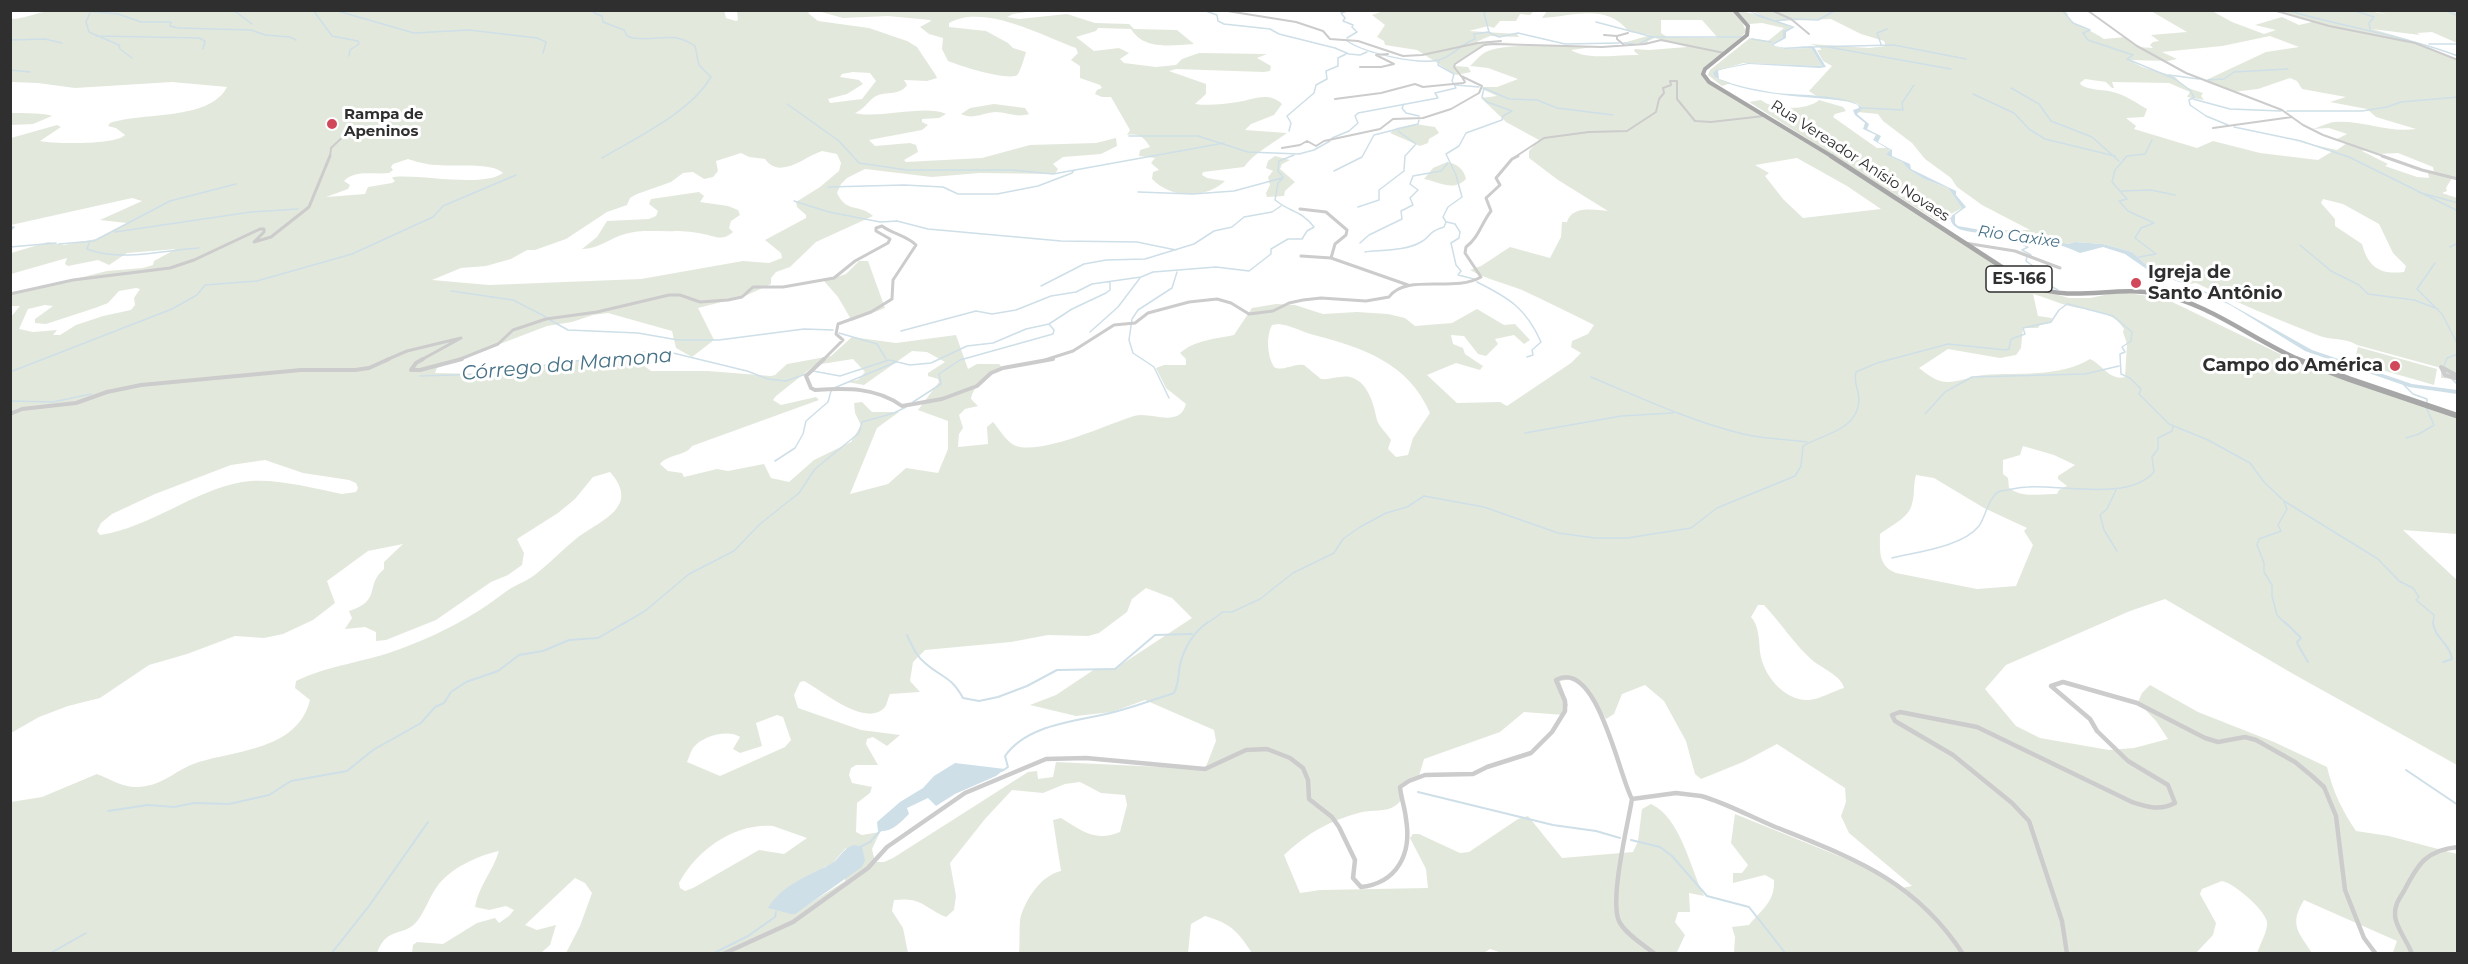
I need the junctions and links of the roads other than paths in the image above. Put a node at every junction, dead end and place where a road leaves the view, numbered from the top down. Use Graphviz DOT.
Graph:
graph roads {
  1 [pos="1221,10"];
  2 [pos="1734,10"];
  3 [pos="1771,10"];
  4 [pos="2087,10"];
  5 [pos="2273,10"];
  6 [pos="1628,33"];
  7 [pos="1809,34"];
  8 [pos="1604,35"];
  9 [pos="1617,36"];
  10 [pos="1541,45"];
  11 [pos="1624,45"];
  12 [pos="1724,53"];
  13 [pos="1389,54"];
  14 [pos="2457,60"];
  15 [pos="1360,67"];
  16 [pos="1461,76"];
  17 [pos="1335,99"];
  18 [pos="1767,116"];
  19 [pos="2292,117"];
  20 [pos="2213,128"];
  21 [pos="358,130"];
  22 [pos="1282,148"];
  23 [pos="2457,179"];
  24 [pos="1300,209"];
  25 [pos="1964,243"];
  26 [pos="1301,256"];
  27 [pos="1331,258"];
  28 [pos="2060,268"];
  29 [pos="1409,285"];
  30 [pos="10,294"];
  31 [pos="10,414"];
  32 [pos="2457,415"];
  33 [pos="1632,799"];
  34 [pos="2457,847"];
  35 [pos="723,954"];
  36 [pos="1655,954"];
  37 [pos="1963,954"];
  38 [pos="2067,954"];
  39 [pos="2376,954"];
  40 [pos="2412,954"];
  1 -- 13 [label="street"];
  2 -- 12 [label="main road, Rua Vereador Anísio Novaes / ES-166"];
  3 -- 7 [label="street"];
  4 -- 19 [label="street"];
  5 -- 14 [label="street"];
  6 -- 9 [label="street"];
  8 -- 9 [label="street"];
  9 -- 11 [label="street"];
  10 -- 11 [label="street"];
  10 -- 13 [label="street"];
  10 -- 16 [label="street"];
  11 -- 12 [label="street"];
  12 -- 18 [label="main road, Rua Vereador Anísio Novaes / ES-166"];
  13 -- 15 [label="street"];
  16 -- 17 [label="street"];
  16 -- 22 [label="street"];
  18 -- 25 [label="main road, Rua Vereador Anísio Novaes / ES-166"];
  18 -- 29 [label="street"];
  19 -- 20 [label="street"];
  19 -- 23 [label="street"];
  21 -- 30 [label="street"];
  24 -- 27 [label="street"];
  25 -- 28 [label="street"];
  25 -- 32 [label="main road, Rua Vereador Anísio Novaes / ES-166"];
  26 -- 27 [label="street"];
  27 -- 29 [label="street"];
  29 -- 31 [label="street"];
  33 -- 35 [label="street"];
  33 -- 36 [label="street"];
  33 -- 37 [label="street"];
  34 -- 40 [label="street"];
  38 -- 39 [label="street"];
}
